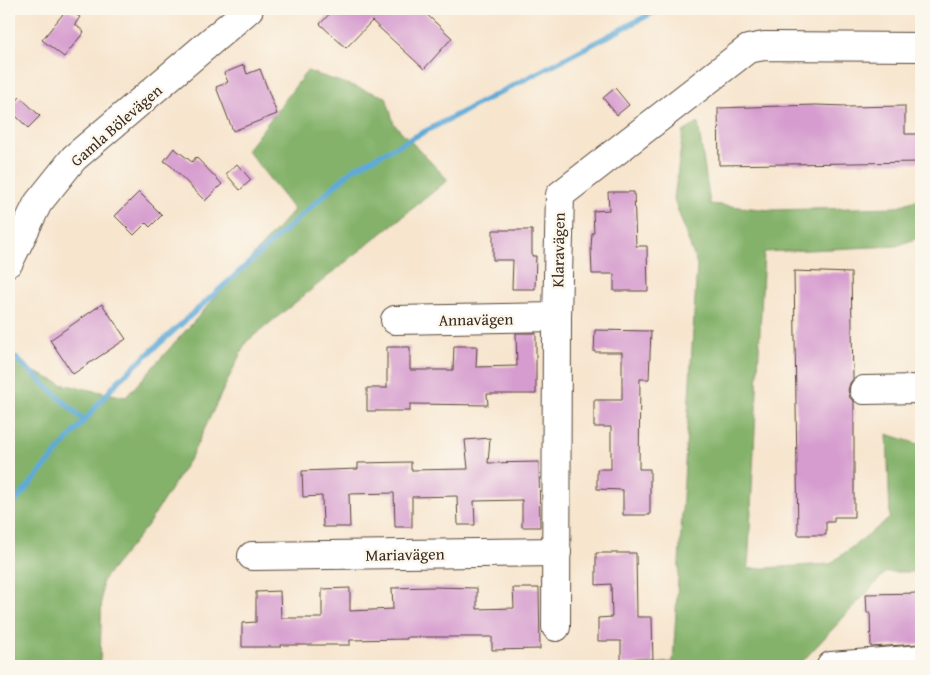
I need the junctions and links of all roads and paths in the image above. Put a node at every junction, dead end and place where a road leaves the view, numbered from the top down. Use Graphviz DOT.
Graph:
graph roads {
  1 [pos="249,9"];
  2 [pos="921,47"];
  3 [pos="9,262"];
  4 [pos="557,317"];
  5 [pos="395,320"];
  6 [pos="921,389"];
  7 [pos="864,390"];
  8 [pos="557,552"];
  9 [pos="252,556"];
  10 [pos="556,627"];
  11 [pos="921,659"];
  12 [pos="831,666"];
  1 -- 3 [label="street, Gamla Bölevägen"];
  2 -- 4 [label="street, Klaravägen"];
  4 -- 5 [label="street, Annavägen"];
  4 -- 8 [label="street, Klaravägen"];
  6 -- 7 [label="street"];
  8 -- 9 [label="street, Mariavägen"];
  8 -- 10 [label="street, Klaravägen"];
  11 -- 12 [label="street"];
}
